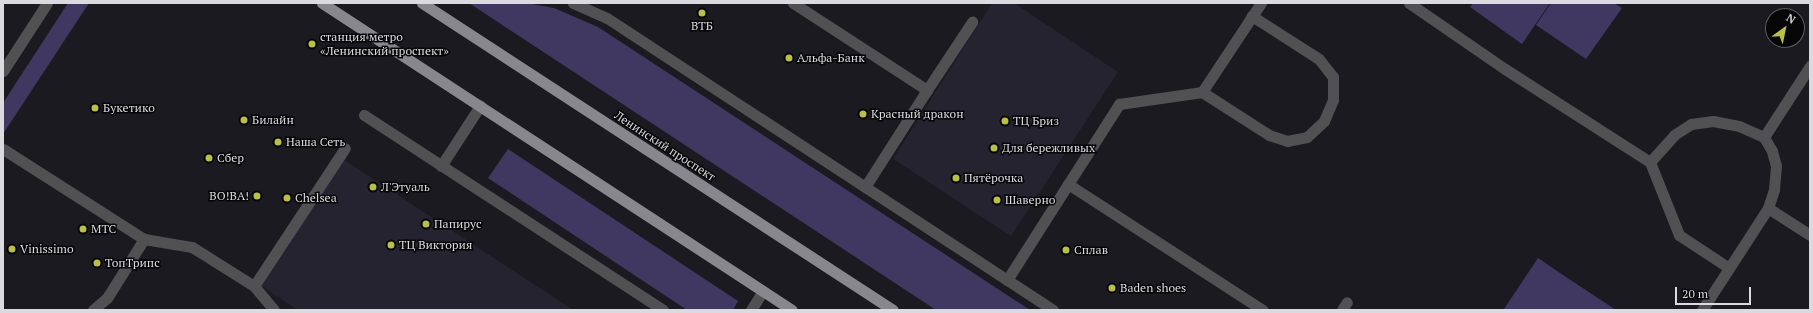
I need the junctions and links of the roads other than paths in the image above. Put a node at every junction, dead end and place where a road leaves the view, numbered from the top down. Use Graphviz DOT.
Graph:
graph roads {
  1 [pos="46,3"];
  2 [pos="322,3"];
  3 [pos="422,3"];
  4 [pos="573,3"];
  5 [pos="793,3"];
  6 [pos="1261,3"];
  7 [pos="1409,3"];
  8 [pos="1252,16"];
  9 [pos="972,22"];
  10 [pos="1810,66"];
  11 [pos="3,71"];
  12 [pos="927,90"];
  13 [pos="1202,92"];
  14 [pos="480,106"];
  15 [pos="364,115"];
  16 [pos="1764,137"];
  17 [pos="345,148"];
  18 [pos="3,149"];
  19 [pos="1650,162"];
  20 [pos="441,166"];
  21 [pos="1068,184"];
  22 [pos="865,187"];
  23 [pos="1768,208"];
  24 [pos="1810,235"];
  25 [pos="144,239"];
  26 [pos="1729,268"];
  27 [pos="1007,280"];
  28 [pos="254,286"];
  29 [pos="763,291"];
  30 [pos="107,298"];
  31 [pos="93,310"];
  32 [pos="103,310"];
  33 [pos="274,310"];
  34 [pos="663,310"];
  35 [pos="751,310"];
  36 [pos="792,310"];
  37 [pos="893,310"];
  38 [pos="1053,310"];
  39 [pos="1263,310"];
  40 [pos="1702,310"];
  1 -- 11 [label="street"];
  2 -- 14 [label="main road"];
  3 -- 37 [label="main road, Ленинский проспект"];
  4 -- 22 [label="street"];
  5 -- 12 [label="street"];
  6 -- 8 [label="street"];
  7 -- 19 [label="street"];
  8 -- 13 [label="street"];
  8 -- 13 [label="street"];
  9 -- 12 [label="street"];
  10 -- 16 [label="street"];
  12 -- 22 [label="street"];
  13 -- 21 [label="street"];
  14 -- 20 [label="street"];
  14 -- 29 [label="main road"];
  15 -- 20 [label="street"];
  16 -- 19 [label="street"];
  16 -- 23 [label="street"];
  17 -- 28 [label="street"];
  18 -- 25 [label="street"];
  19 -- 26 [label="street"];
  20 -- 34 [label="street"];
  21 -- 27 [label="street"];
  21 -- 39 [label="street"];
  22 -- 27 [label="street"];
  23 -- 24 [label="street"];
  23 -- 26 [label="street"];
  25 -- 28 [label="street"];
  25 -- 30 [label="street"];
  26 -- 40 [label="street"];
  27 -- 38 [label="street"];
  28 -- 33 [label="street"];
  29 -- 35 [label="street"];
  29 -- 36 [label="main road"];
  30 -- 31 [label="street"];
  30 -- 32 [label="street"];
}
